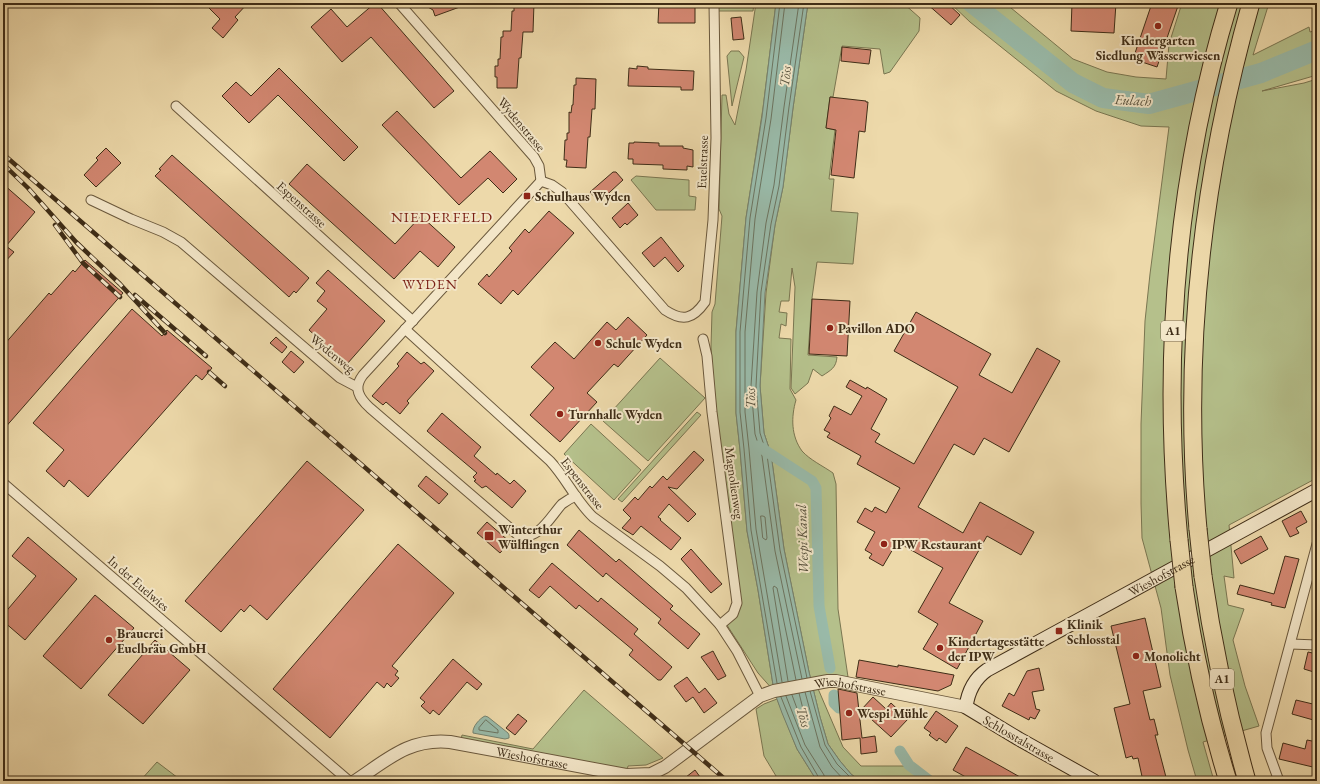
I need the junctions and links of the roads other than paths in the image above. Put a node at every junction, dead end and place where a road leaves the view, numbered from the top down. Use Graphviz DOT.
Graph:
graph roads {
  1 [pos="399,3"];
  2 [pos="714,3"];
  3 [pos="1229,3"];
  4 [pos="1251,3"];
  5 [pos="176,106"];
  6 [pos="541,181"];
  7 [pos="91,200"];
  8 [pos="413,321"];
  9 [pos="405,329"];
  10 [pos="703,338"];
  11 [pos="357,387"];
  12 [pos="3,483"];
  13 [pos="1317,490"];
  14 [pos="576,496"];
  15 [pos="1317,544"];
  16 [pos="720,625"];
  17 [pos="1291,644"];
  18 [pos="1317,646"];
  19 [pos="760,696"];
  20 [pos="966,707"];
  21 [pos="348,781"];
  22 [pos="355,781"];
  23 [pos="1094,781"];
  24 [pos="1228,781"];
  25 [pos="1247,781"];
  26 [pos="1279,781"];
  1 -- 6 [label="street, Wydenstrasse"];
  2 -- 6 [label="street, Euelstrasse"];
  3 -- 24 [label="highway, A1, bridge"];
  4 -- 25 [label="highway, A1, bridge"];
  5 -- 8 [label="street, Espenstrasse"];
  6 -- 8 [label="street"];
  7 -- 11 [label="street, Wydenweg"];
  8 -- 9 [label="street"];
  9 -- 11 [label="street"];
  9 -- 14 [label="street, Espenstrasse"];
  10 -- 16 [label="street, Magnolienweg"];
  11 -- 14 [label="street, Wydenweg"];
  12 -- 21 [label="street, In der Euelwies"];
  13 -- 20 [label="main road, Wieshofstrasse"];
  14 -- 16 [label="street, Espenstrasse"];
  15 -- 17 [label="street"];
  16 -- 19 [label="street, Espenstrasse"];
  17 -- 18 [label="street"];
  17 -- 26 [label="street"];
  19 -- 20 [label="street, Wieshofstrasse"];
  19 -- 22 [label="street, Wieshofstrasse"];
  20 -- 23 [label="main road, Schlosstalstrasse"];
}
